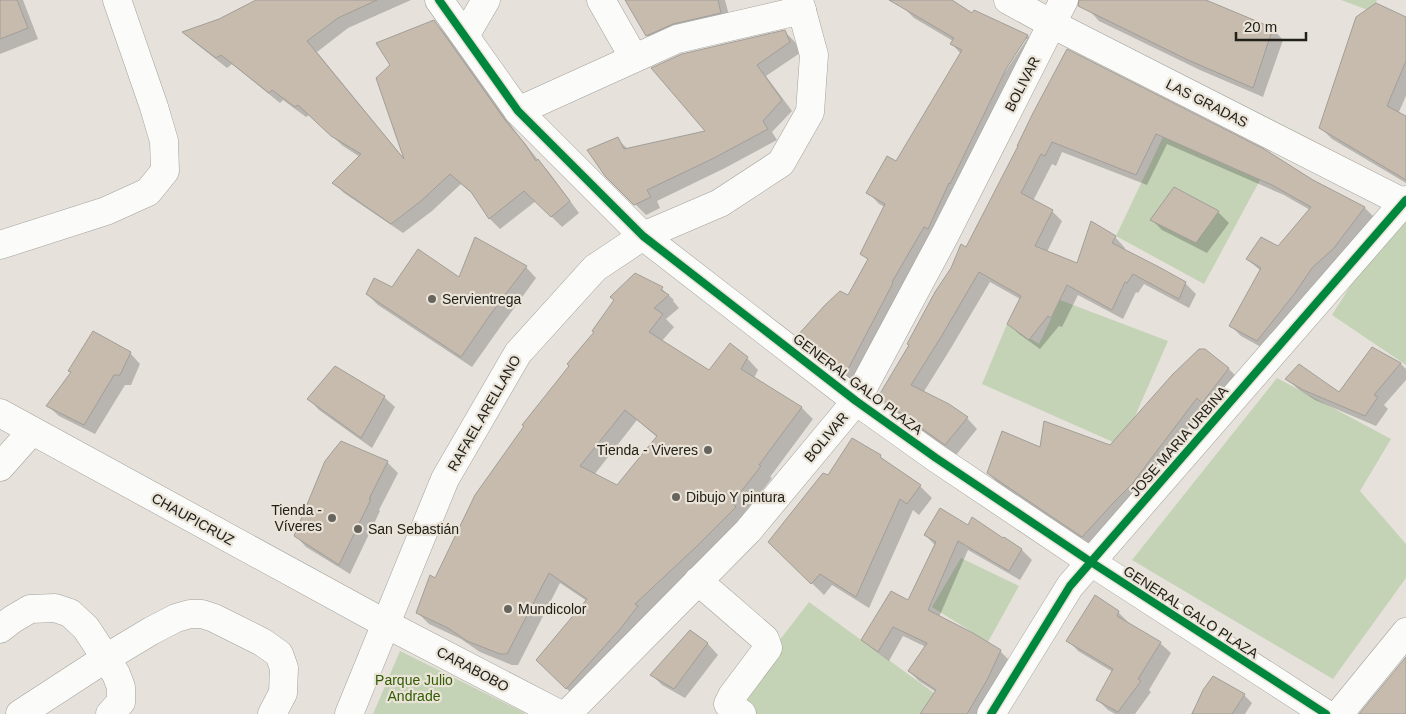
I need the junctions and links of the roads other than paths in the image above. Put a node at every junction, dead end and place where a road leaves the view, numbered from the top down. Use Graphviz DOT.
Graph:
graph roads {
  1 [pos="117,0"];
  2 [pos="439,0"];
  3 [pos="486,0"];
  4 [pos="601,0"];
  5 [pos="1008,0"];
  6 [pos="801,5"];
  7 [pos="1058,12"];
  8 [pos="464,36"];
  9 [pos="634,58"];
  10 [pos="518,111"];
  11 [pos="1405,202"];
  12 [pos="643,236"];
  13 [pos="0,245"];
  14 [pos="856,401"];
  15 [pos="0,413"];
  16 [pos="32,430"];
  17 [pos="0,467"];
  18 [pos="1091,562"];
  19 [pos="698,581"];
  20 [pos="386,624"];
  21 [pos="0,629"];
  22 [pos="1406,632"];
  23 [pos="106,658"];
  24 [pos="121,687"];
  25 [pos="20,714"];
  26 [pos="110,714"];
  27 [pos="129,714"];
  28 [pos="272,714"];
  29 [pos="349,714"];
  30 [pos="560,714"];
  31 [pos="568,714"];
  32 [pos="742,714"];
  33 [pos="990,714"];
  34 [pos="1326,714"];
  35 [pos="1339,714"];
  1 -- 13 [label="street"];
  2 -- 8 [label="street, GENERAL GALO PLAZA"];
  3 -- 8 [label="street"];
  4 -- 9 [label="street"];
  5 -- 7 [label="street, LAS GRADAS"];
  6 -- 9 [label="street"];
  6 -- 12 [label="street, RAFAEL ARELLANO"];
  7 -- 11 [label="street, LAS GRADAS"];
  7 -- 14 [label="street, BOLIVAR"];
  8 -- 10 [label="street, GENERAL GALO PLAZA"];
  9 -- 10 [label="street"];
  10 -- 12 [label="street, GENERAL GALO PLAZA"];
  11 -- 18 [label="street, JOSE MARIA URBINA"];
  12 -- 14 [label="street, GENERAL GALO PLAZA"];
  12 -- 20 [label="street, RAFAEL ARELLANO"];
  14 -- 18 [label="street, GENERAL GALO PLAZA"];
  14 -- 19 [label="street, BOLIVAR"];
  15 -- 16 [label="street, CHAUPICRUZ"];
  16 -- 17 [label="street"];
  16 -- 20 [label="street, CHAUPICRUZ"];
  18 -- 33 [label="street, JOSE MARIA URBINA"];
  18 -- 34 [label="street, GENERAL GALO PLAZA"];
  19 -- 31 [label="street, BOLIVAR"];
  19 -- 32 [label="street"];
  20 -- 29 [label="street, RAFAEL ARELLANO"];
  20 -- 30 [label="street, CARABOBO"];
  21 -- 23 [label="street"];
  22 -- 35 [label="street"];
  23 -- 24 [label="street"];
  23 -- 25 [label="street"];
  23 -- 28 [label="street"];
  24 -- 26 [label="street"];
  24 -- 27 [label="street"];
}
